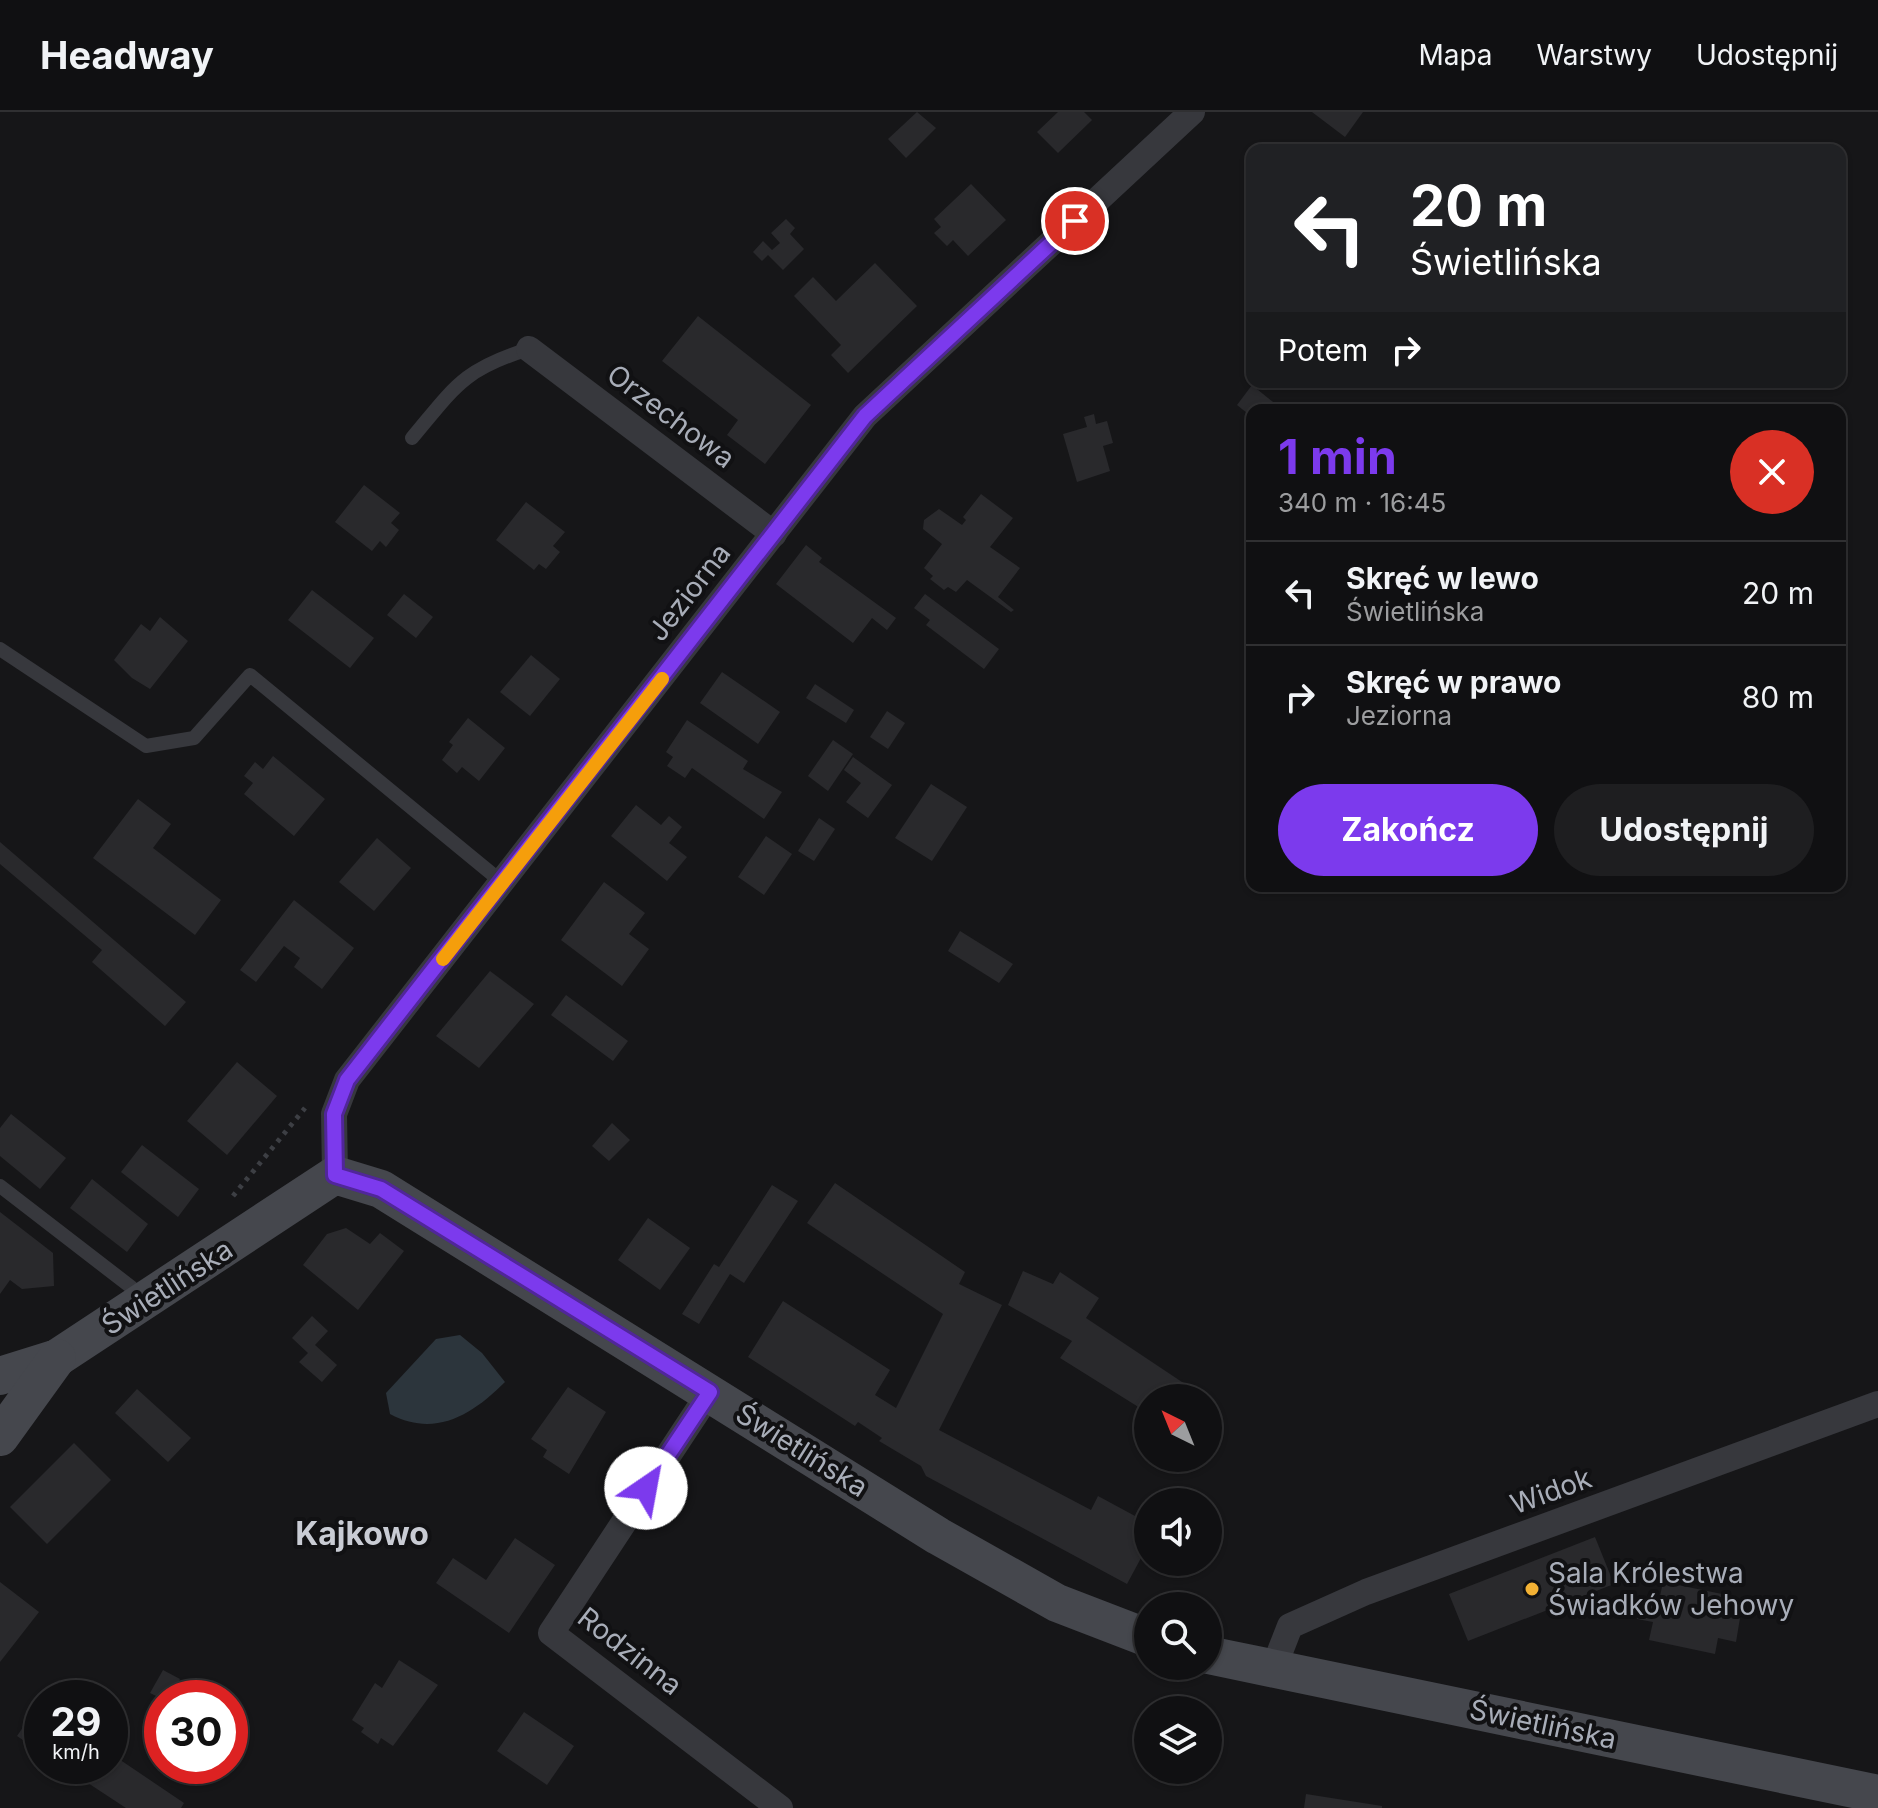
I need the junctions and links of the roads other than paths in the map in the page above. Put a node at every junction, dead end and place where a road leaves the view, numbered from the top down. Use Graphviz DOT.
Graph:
graph roads {
  1 [pos="1192,112"];
  2 [pos="529,349"];
  3 [pos="412,438"];
  4 [pos="774,534"];
  5 [pos="0,649"];
  6 [pos="503,883"];
  7 [pos="335,1175"];
  8 [pos="0,1186"];
  9 [pos="143,1305"];
  10 [pos="57,1358"];
  11 [pos="0,1376"];
  12 [pos="710,1392"];
  13 [pos="1878,1404"];
  14 [pos="0,1437"];
  15 [pos="1134,1633"];
  16 [pos="1222,1658"];
  17 [pos="1274,1667"];
  18 [pos="1878,1794"];
  19 [pos="780,1808"];
  1 -- 4 [label="street, Jeziorna"];
  2 -- 3 [label="lane"];
  2 -- 4 [label="street, Orzechowa"];
  4 -- 6 [label="street, Jeziorna"];
  5 -- 6 [label="lane"];
  6 -- 7 [label="street, Jeziorna"];
  7 -- 9 [label="street, Świetlińska"];
  7 -- 12 [label="street, Świetlińska"];
  8 -- 9 [label="lane"];
  9 -- 10 [label="street, Świetlińska"];
  10 -- 11 [label="street"];
  10 -- 14 [label="street"];
  12 -- 15 [label="street, Świetlińska"];
  12 -- 19 [label="street, Rodzinna"];
  13 -- 17 [label="street, Widok"];
  16 -- 17 [label="street, Świetlińska"];
  17 -- 18 [label="street, Świetlińska"];
}
